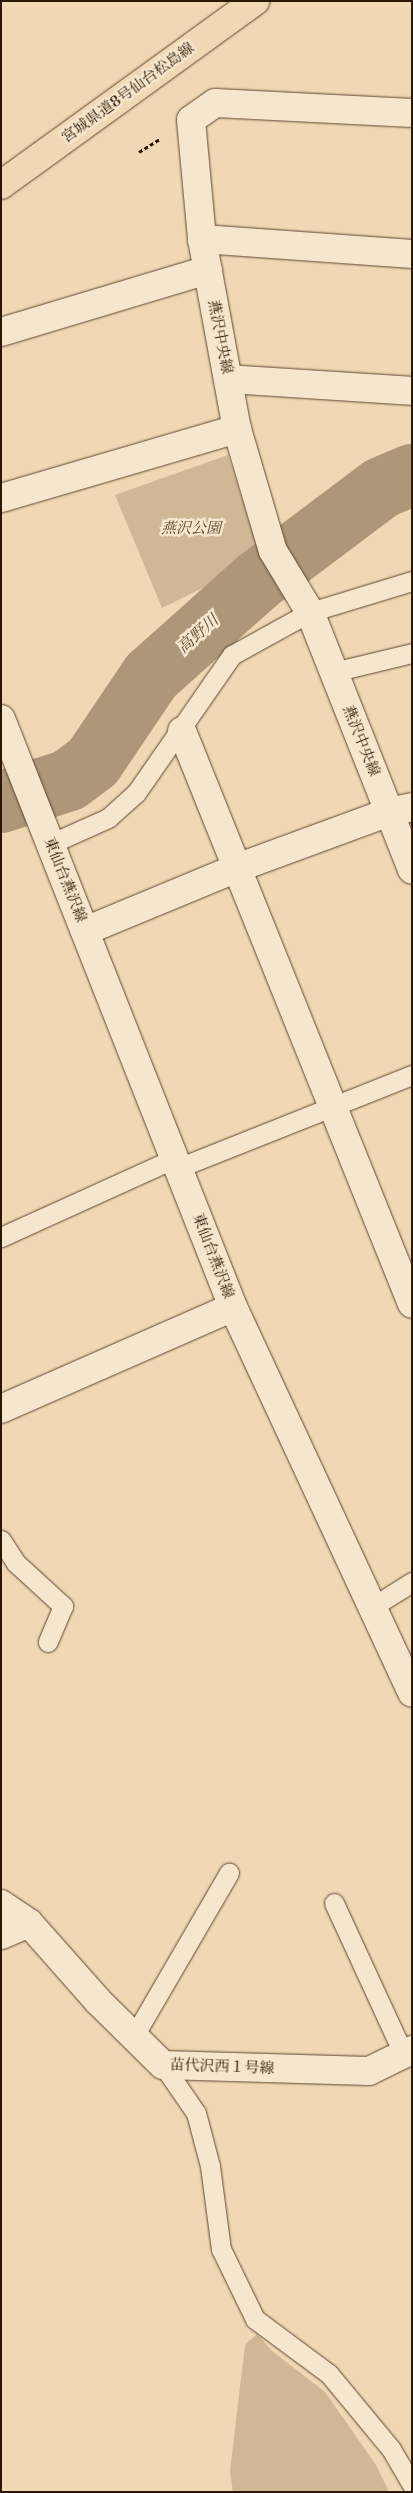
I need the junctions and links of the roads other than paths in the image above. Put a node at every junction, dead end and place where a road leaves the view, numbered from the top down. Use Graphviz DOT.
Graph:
graph roads {
  1 [pos="255,1"];
  2 [pos="412,113"];
  3 [pos="1,185"];
  4 [pos="202,239"];
  5 [pos="412,254"];
  6 [pos="208,270"];
  7 [pos="1,332"];
  8 [pos="228,379"];
  9 [pos="412,391"];
  10 [pos="237,429"];
  11 [pos="1,498"];
  12 [pos="412,581"];
  13 [pos="310,612"];
  14 [pos="412,653"];
  15 [pos="333,672"];
  16 [pos="1,719"];
  17 [pos="182,731"];
  18 [pos="400,810"];
  19 [pos="50,844"];
  20 [pos="237,868"];
  21 [pos="412,870"];
  22 [pos="85,931"];
  23 [pos="412,1075"];
  24 [pos="333,1107"];
  25 [pos="177,1163"];
  26 [pos="1,1237"];
  27 [pos="412,1304"];
  28 [pos="233,1306"];
  29 [pos="1,1409"];
  30 [pos="1,1540"];
  31 [pos="412,1582"];
  32 [pos="372,1607"];
  33 [pos="48,1642"];
  34 [pos="412,1693"];
  35 [pos="229,1873"];
  36 [pos="334,1903"];
  37 [pos="1,1904"];
  38 [pos="29,1923"];
  39 [pos="1,1935"];
  40 [pos="134,2036"];
  41 [pos="408,2052"];
  42 [pos="163,2065"];
  43 [pos="412,2485"];
  1 -- 3 [label="main road, 宮城県道8号仙台松島線"];
  2 -- 4 [label="street, 燕沢中央線"];
  4 -- 5 [label="street"];
  4 -- 6 [label="street, 燕沢中央線"];
  6 -- 7 [label="street"];
  6 -- 8 [label="street, 燕沢中央線"];
  8 -- 9 [label="street"];
  8 -- 10 [label="street, 燕沢中央線"];
  10 -- 11 [label="street"];
  10 -- 13 [label="street, 燕沢中央線"];
  12 -- 13 [label="lane"];
  13 -- 15 [label="street, 燕沢中央線"];
  13 -- 17 [label="lane"];
  14 -- 15 [label="lane"];
  15 -- 18 [label="street, 燕沢中央線"];
  16 -- 19 [label="street, 東仙台燕沢線"];
  17 -- 19 [label="lane"];
  17 -- 20 [label="street"];
  18 -- 20 [label="street"];
  18 -- 21 [label="street, 燕沢中央線"];
  19 -- 22 [label="street, 東仙台燕沢線"];
  20 -- 22 [label="street"];
  20 -- 24 [label="street"];
  22 -- 25 [label="street, 東仙台燕沢線"];
  23 -- 24 [label="lane"];
  24 -- 25 [label="lane"];
  24 -- 27 [label="street"];
  25 -- 26 [label="lane"];
  25 -- 28 [label="street, 東仙台燕沢線"];
  28 -- 29 [label="street"];
  28 -- 32 [label="street, 東仙台燕沢線"];
  30 -- 33 [label="lane"];
  31 -- 32 [label="lane"];
  32 -- 34 [label="street, 東仙台燕沢線"];
  35 -- 40 [label="lane"];
  36 -- 41 [label="lane"];
  37 -- 38 [label="street, 苗代沢西１号線"];
  38 -- 39 [label="street"];
  38 -- 40 [label="street, 苗代沢西１号線"];
  40 -- 42 [label="street, 苗代沢西１号線"];
  41 -- 42 [label="street, 苗代沢西１号線"];
  42 -- 43 [label="lane"];
}
